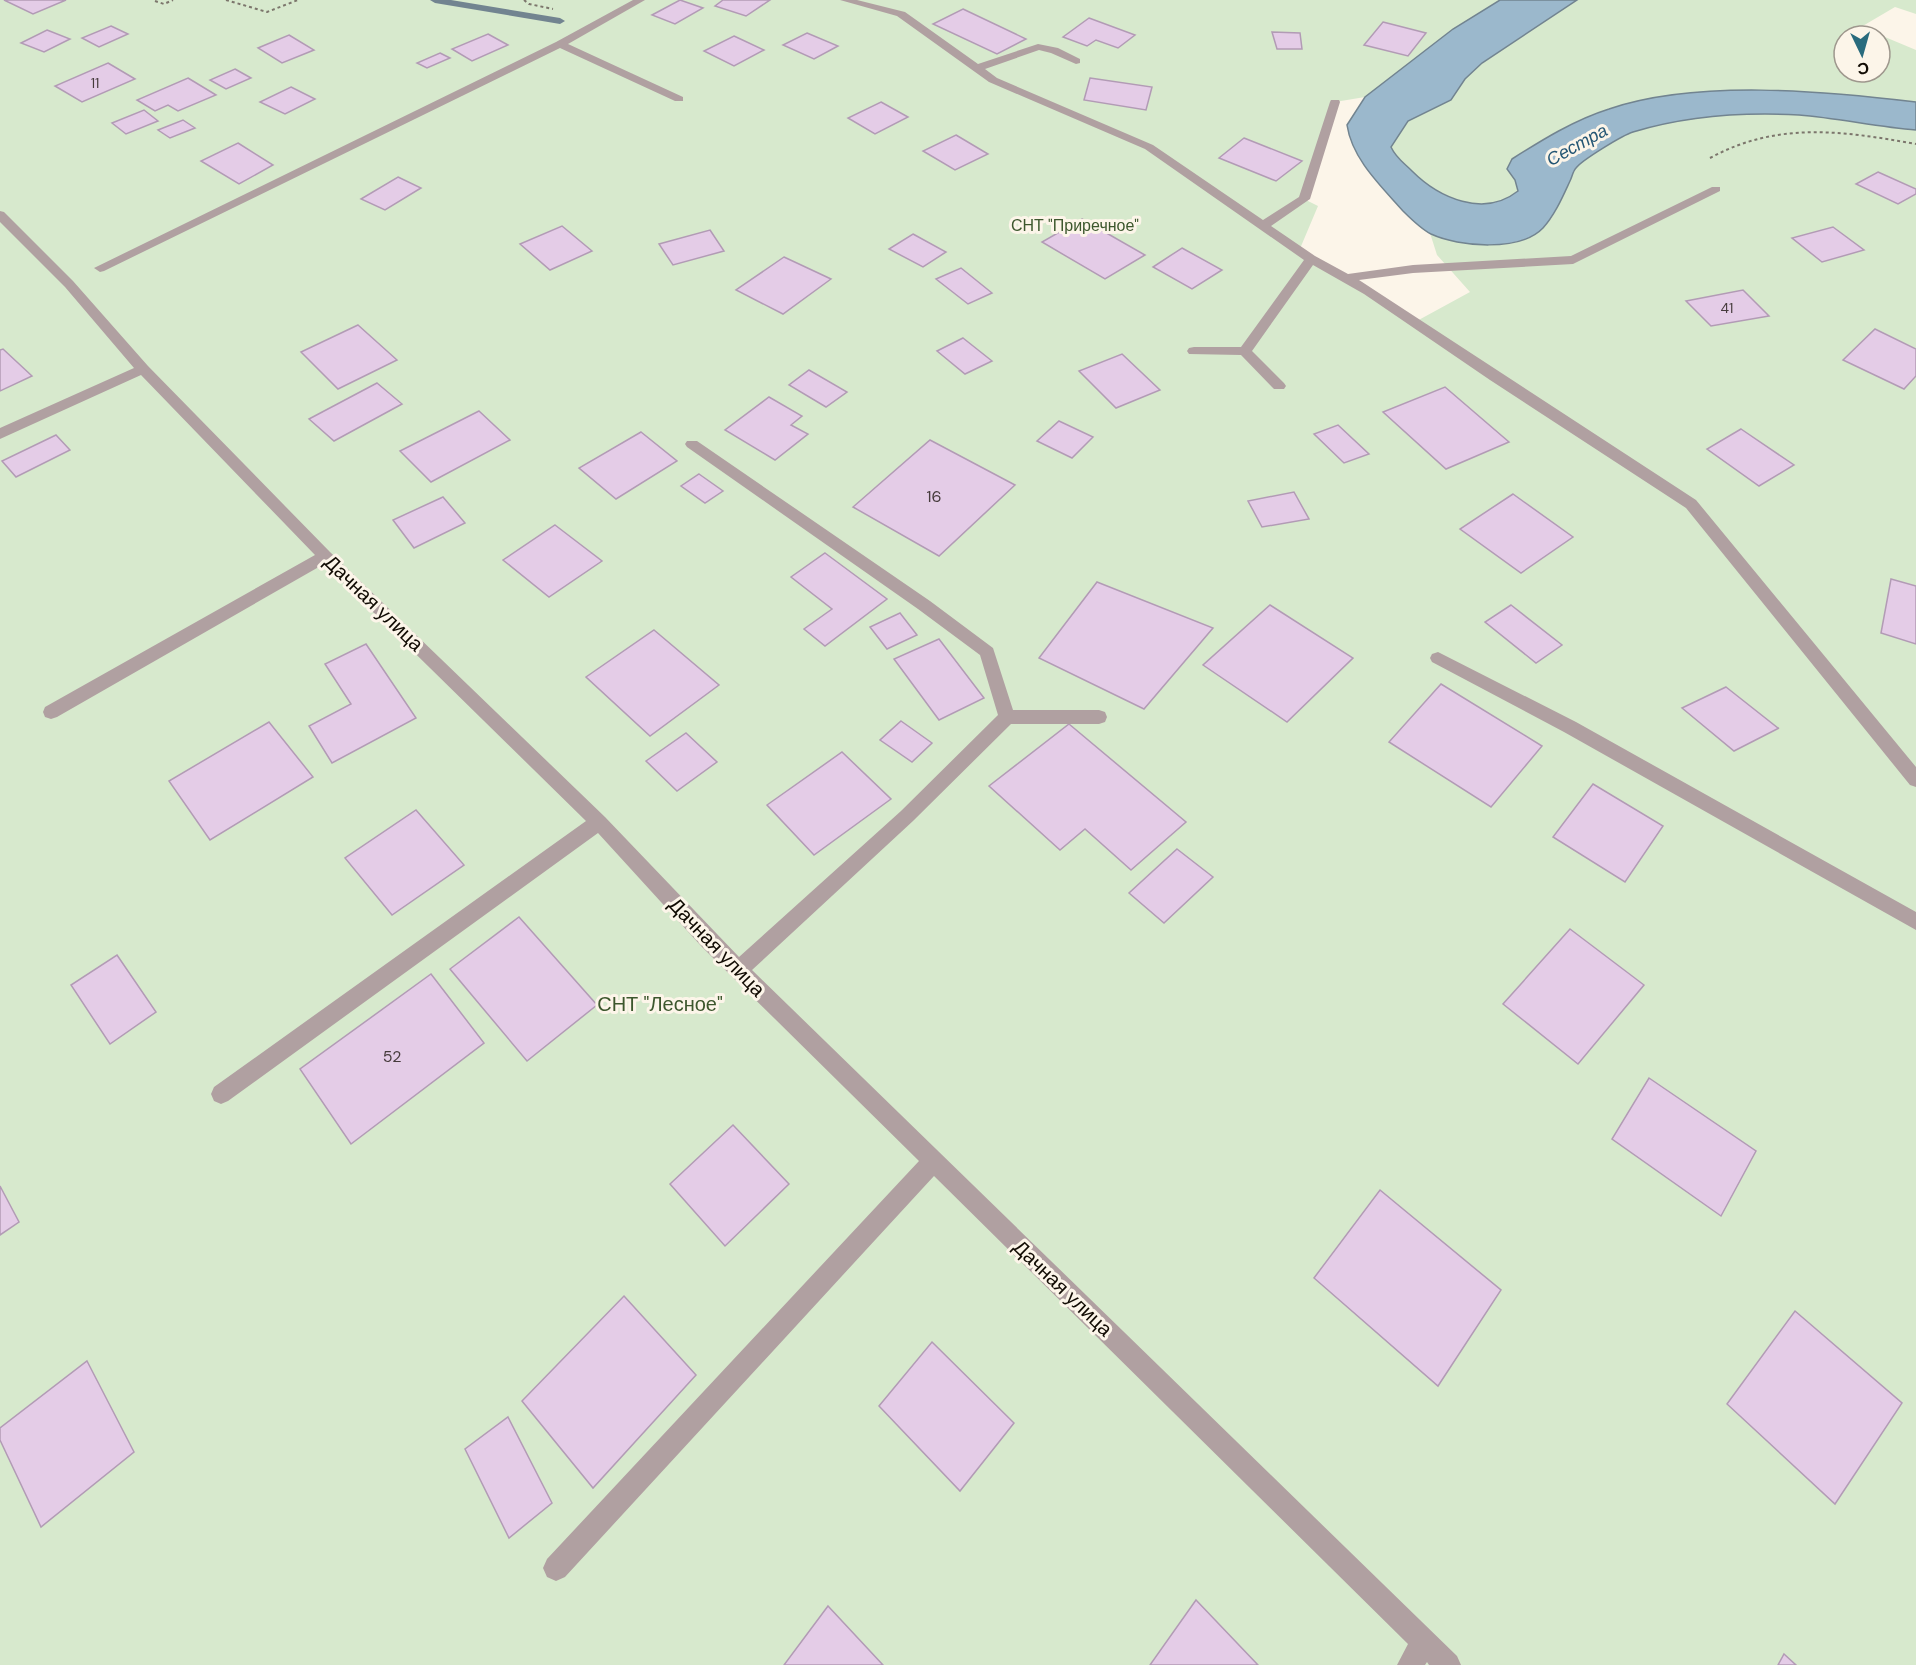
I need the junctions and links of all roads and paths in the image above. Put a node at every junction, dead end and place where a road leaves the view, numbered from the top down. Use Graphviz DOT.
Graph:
graph roads {
  1 [pos="173,0"];
  2 [pos="226,0"];
  3 [pos="298,0"];
  4 [pos="640,0"];
  5 [pos="845,0"];
  6 [pos="155,1"];
  7 [pos="560,44"];
  8 [pos="1076,61"];
  9 [pos="977,68"];
  10 [pos="679,99"];
  11 [pos="1335,102"];
  12 [pos="1916,144"];
  13 [pos="1716,189"];
  14 [pos="0,215"];
  15 [pos="1263,226"];
  16 [pos="1311,259"];
  17 [pos="100,268"];
  18 [pos="1346,278"];
  19 [pos="1194,351"];
  20 [pos="1245,351"];
  21 [pos="143,369"];
  22 [pos="1279,386"];
  23 [pos="0,434"];
  24 [pos="692,444"];
  25 [pos="325,556"];
  26 [pos="1438,658"];
  27 [pos="51,712"];
  28 [pos="1007,717"];
  29 [pos="1099,717"];
  30 [pos="1916,780"];
  31 [pos="599,822"];
  32 [pos="1916,922"];
  33 [pos="738,970"];
  34 [pos="221,1094"];
  35 [pos="933,1161"];
  36 [pos="556,1568"];
  37 [pos="1424,1642"];
  38 [pos="1410,1665"];
  39 [pos="1448,1665"];
  1 -- 6 [label="path"];
  2 -- 3 [label="path"];
  4 -- 7 [label="street"];
  5 -- 9 [label="street"];
  7 -- 10 [label="street"];
  7 -- 17 [label="street"];
  8 -- 9 [label="street"];
  9 -- 15 [label="street"];
  11 -- 15 [label="street"];
  12 -- 13 [label="path"];
  13 -- 18 [label="street"];
  14 -- 21 [label="street, Дачная улица"];
  15 -- 16 [label="street"];
  16 -- 18 [label="street"];
  16 -- 20 [label="street"];
  18 -- 30 [label="street"];
  19 -- 20 [label="street"];
  20 -- 22 [label="street"];
  21 -- 23 [label="street"];
  21 -- 25 [label="street, Дачная улица"];
  24 -- 28 [label="street"];
  25 -- 27 [label="street"];
  25 -- 31 [label="street, Дачная улица"];
  26 -- 32 [label="street"];
  28 -- 29 [label="street"];
  28 -- 33 [label="street"];
  31 -- 33 [label="street, Дачная улица"];
  31 -- 34 [label="street"];
  33 -- 35 [label="street, Дачная улица"];
  35 -- 36 [label="street"];
  35 -- 37 [label="street, Дачная улица"];
  37 -- 38 [label="street"];
  37 -- 39 [label="street, Дачная улица"];
}
